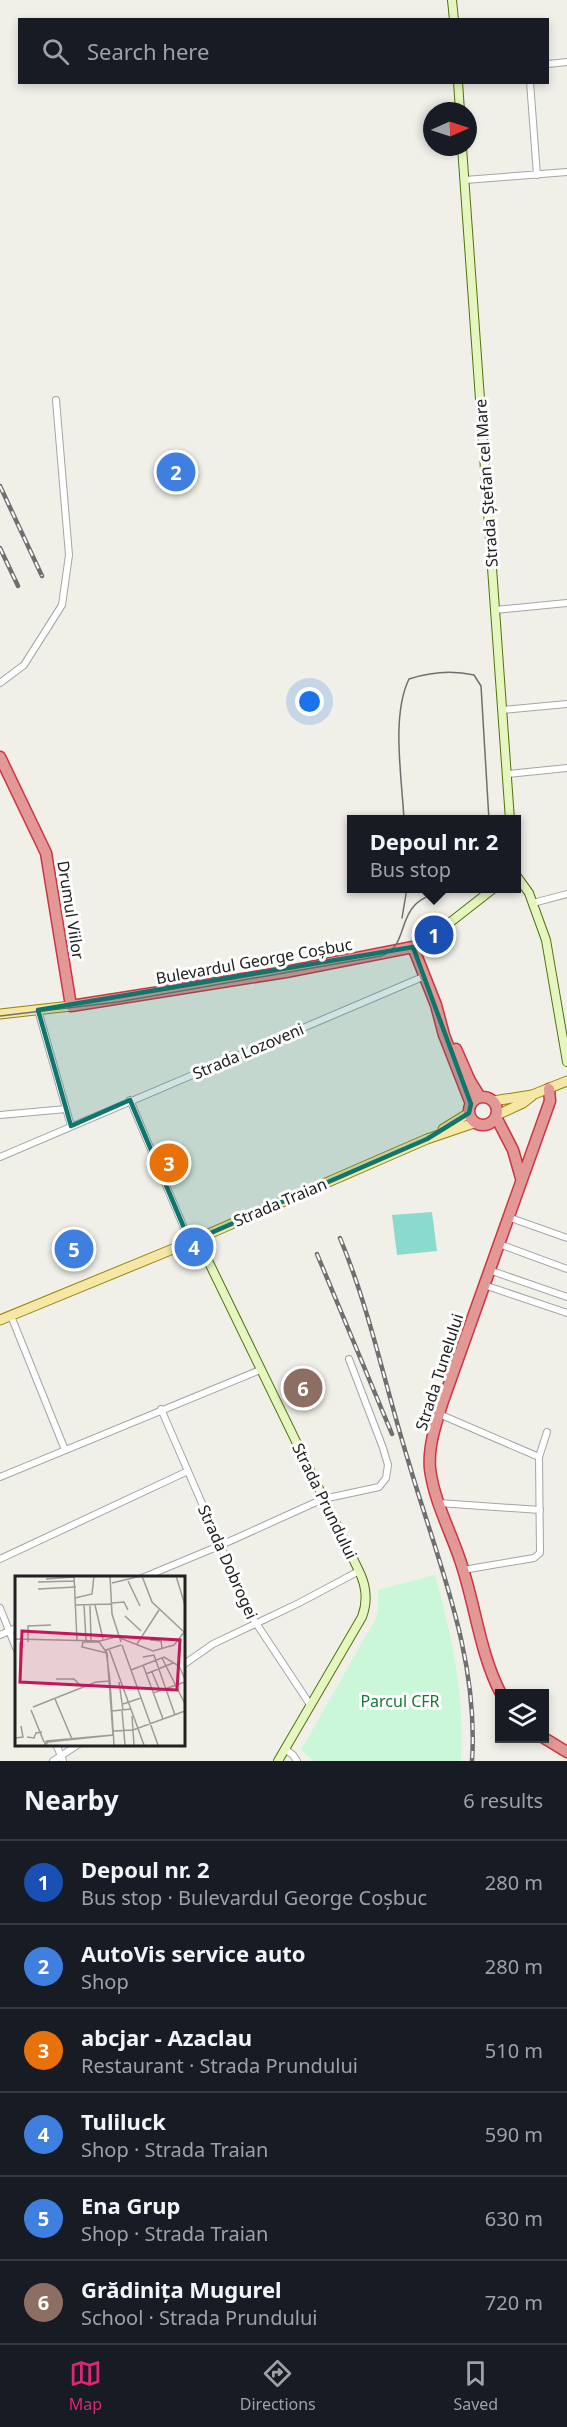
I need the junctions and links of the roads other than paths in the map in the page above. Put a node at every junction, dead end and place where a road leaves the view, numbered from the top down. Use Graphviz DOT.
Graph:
graph roads {
  1 [pos="452,0"];
  2 [pos="453,18"];
  3 [pos="567,62"];
  4 [pos="549,64"];
  5 [pos="458,84"];
  6 [pos="530,84"];
  7 [pos="459,102"];
  8 [pos="463,156"];
  9 [pos="567,172"];
  10 [pos="537,175"];
  11 [pos="465,180"];
  12 [pos="56,400"];
  13 [pos="567,603"];
  14 [pos="495,610"];
  15 [pos="0,683"];
  16 [pos="567,704"];
  17 [pos="502,710"];
  18 [pos="0,757"];
  19 [pos="567,768"];
  20 [pos="507,774"];
  21 [pos="510,815"];
  22 [pos="521,880"];
  23 [pos="488,893"];
  24 [pos="567,894"];
  25 [pos="533,903"];
  26 [pos="413,947"];
  27 [pos="425,976"];
  28 [pos="71,1006"];
  29 [pos="38,1010"];
  30 [pos="0,1014"];
  31 [pos="567,1062"];
  32 [pos="567,1081"];
  33 [pos="549,1089"];
  34 [pos="532,1095"];
  35 [pos="130,1100"];
  36 [pos="494,1101"];
  37 [pos="66,1109"];
  38 [pos="473,1109"];
  39 [pos="0,1115"];
  40 [pos="494,1119"];
  41 [pos="71,1126"];
  42 [pos="0,1156"];
  43 [pos="521,1178"];
  44 [pos="508,1217"];
  45 [pos="567,1238"];
  46 [pos="194,1240"];
  47 [pos="498,1244"];
  48 [pos="567,1269"];
  49 [pos="489,1270"];
  50 [pos="484,1285"];
  51 [pos="567,1297"];
  52 [pos="567,1313"];
  53 [pos="12,1316"];
  54 [pos="0,1320"];
  55 [pos="348,1359"];
  56 [pos="261,1370"];
  57 [pos="161,1409"];
  58 [pos="439,1414"];
  59 [pos="547,1432"];
  60 [pos="65,1450"];
  61 [pos="539,1457"];
  62 [pos="188,1471"];
  63 [pos="0,1477"];
  64 [pos="323,1499"];
  65 [pos="439,1503"];
  66 [pos="540,1510"];
  67 [pos="219,1546"];
  68 [pos="0,1559"];
  69 [pos="463,1570"];
  70 [pos="359,1571"];
  71 [pos="147,1576"];
  72 [pos="0,1608"];
  73 [pos="256,1624"];
  74 [pos="13,1629"];
  75 [pos="0,1635"];
  76 [pos="184,1664"];
  77 [pos="499,1689"];
  78 [pos="311,1706"];
  79 [pos="549,1741"];
  80 [pos="77,1746"];
  81 [pos="285,1749"];
  82 [pos="567,1752"];
  83 [pos="62,1759"];
  84 [pos="53,1761"];
  85 [pos="278,1761"];
  86 [pos="297,1761"];
  1 -- 2 [label="street"];
  3 -- 4 [label="street"];
  5 -- 7 [label="street"];
  6 -- 10 [label="street"];
  8 -- 11 [label="street, Strada Ștefan cel Mare"];
  9 -- 10 [label="street"];
  10 -- 11 [label="street"];
  11 -- 14 [label="street, Strada Ștefan cel Mare"];
  12 -- 15 [label="street"];
  13 -- 14 [label="street"];
  14 -- 17 [label="street, Strada Ștefan cel Mare"];
  16 -- 17 [label="street"];
  17 -- 20 [label="street, Strada Ștefan cel Mare"];
  18 -- 28 [label="highway, Drumul Viilor"];
  19 -- 20 [label="street"];
  20 -- 21 [label="street, Strada Ștefan cel Mare"];
  22 -- 25 [label="street"];
  23 -- 26 [label="street, Bulevardul George Coșbuc"];
  24 -- 25 [label="street"];
  25 -- 31 [label="street"];
  26 -- 27 [label="highway"];
  26 -- 28 [label="highway, Bulevardul George Coșbuc"];
  27 -- 35 [label="street, Strada Lozoveni"];
  27 -- 38 [label="highway"];
  28 -- 29 [label="main road, Bulevardul George Coșbuc"];
  29 -- 30 [label="main road, Bulevardul George Coșbuc"];
  29 -- 37 [label="street"];
  32 -- 33 [label="main road"];
  33 -- 34 [label="main road"];
  33 -- 43 [label="highway, Strada Tunelului"];
  34 -- 36 [label="main road"];
  34 -- 40 [label="main road"];
  35 -- 41 [label="street, Strada Lozoveni"];
  35 -- 46 [label="street, Strada Prundului"];
  36 -- 38 [label="highway"];
  36 -- 40 [label="highway"];
  37 -- 39 [label="street"];
  37 -- 41 [label="street"];
  38 -- 40 [label="highway"];
  38 -- 46 [label="main road, Strada Traian"];
  40 -- 43 [label="highway"];
  41 -- 42 [label="street, Strada Lozoveni"];
  43 -- 44 [label="highway, Strada Tunelului"];
  44 -- 45 [label="street"];
  44 -- 47 [label="highway, Strada Tunelului"];
  46 -- 53 [label="main road, Strada Traian"];
  46 -- 56 [label="street, Strada Prundului"];
  47 -- 48 [label="street"];
  47 -- 49 [label="highway, Strada Tunelului"];
  49 -- 50 [label="highway, Strada Tunelului"];
  49 -- 51 [label="street"];
  50 -- 52 [label="street"];
  50 -- 58 [label="highway, Strada Tunelului"];
  53 -- 54 [label="main road, Strada Traian"];
  53 -- 60 [label="street"];
  55 -- 64 [label="street"];
  56 -- 57 [label="street"];
  56 -- 64 [label="street, Strada Prundului"];
  57 -- 60 [label="street"];
  57 -- 62 [label="street, Strada Dobrogei"];
  58 -- 61 [label="street"];
  58 -- 65 [label="highway, Strada Tunelului"];
  59 -- 61 [label="street"];
  60 -- 63 [label="street"];
  61 -- 66 [label="street"];
  62 -- 67 [label="street, Strada Dobrogei"];
  62 -- 68 [label="street"];
  64 -- 67 [label="street"];
  64 -- 70 [label="street, Strada Prundului"];
  65 -- 66 [label="street"];
  65 -- 69 [label="highway, Strada Tunelului"];
  66 -- 69 [label="street"];
  67 -- 71 [label="street"];
  67 -- 73 [label="street, Strada Dobrogei"];
  69 -- 77 [label="highway, Strada Tunelului"];
  70 -- 73 [label="street"];
  70 -- 78 [label="street, Strada Prundului"];
  72 -- 74 [label="street"];
  73 -- 76 [label="street"];
  73 -- 78 [label="street, Strada Dobrogei"];
  74 -- 75 [label="street"];
  78 -- 81 [label="street, Strada Prundului"];
  79 -- 82 [label="highway"];
  80 -- 83 [label="street"];
  81 -- 85 [label="street, Strada Prundului"];
  81 -- 86 [label="street"];
  83 -- 84 [label="street"];
}
